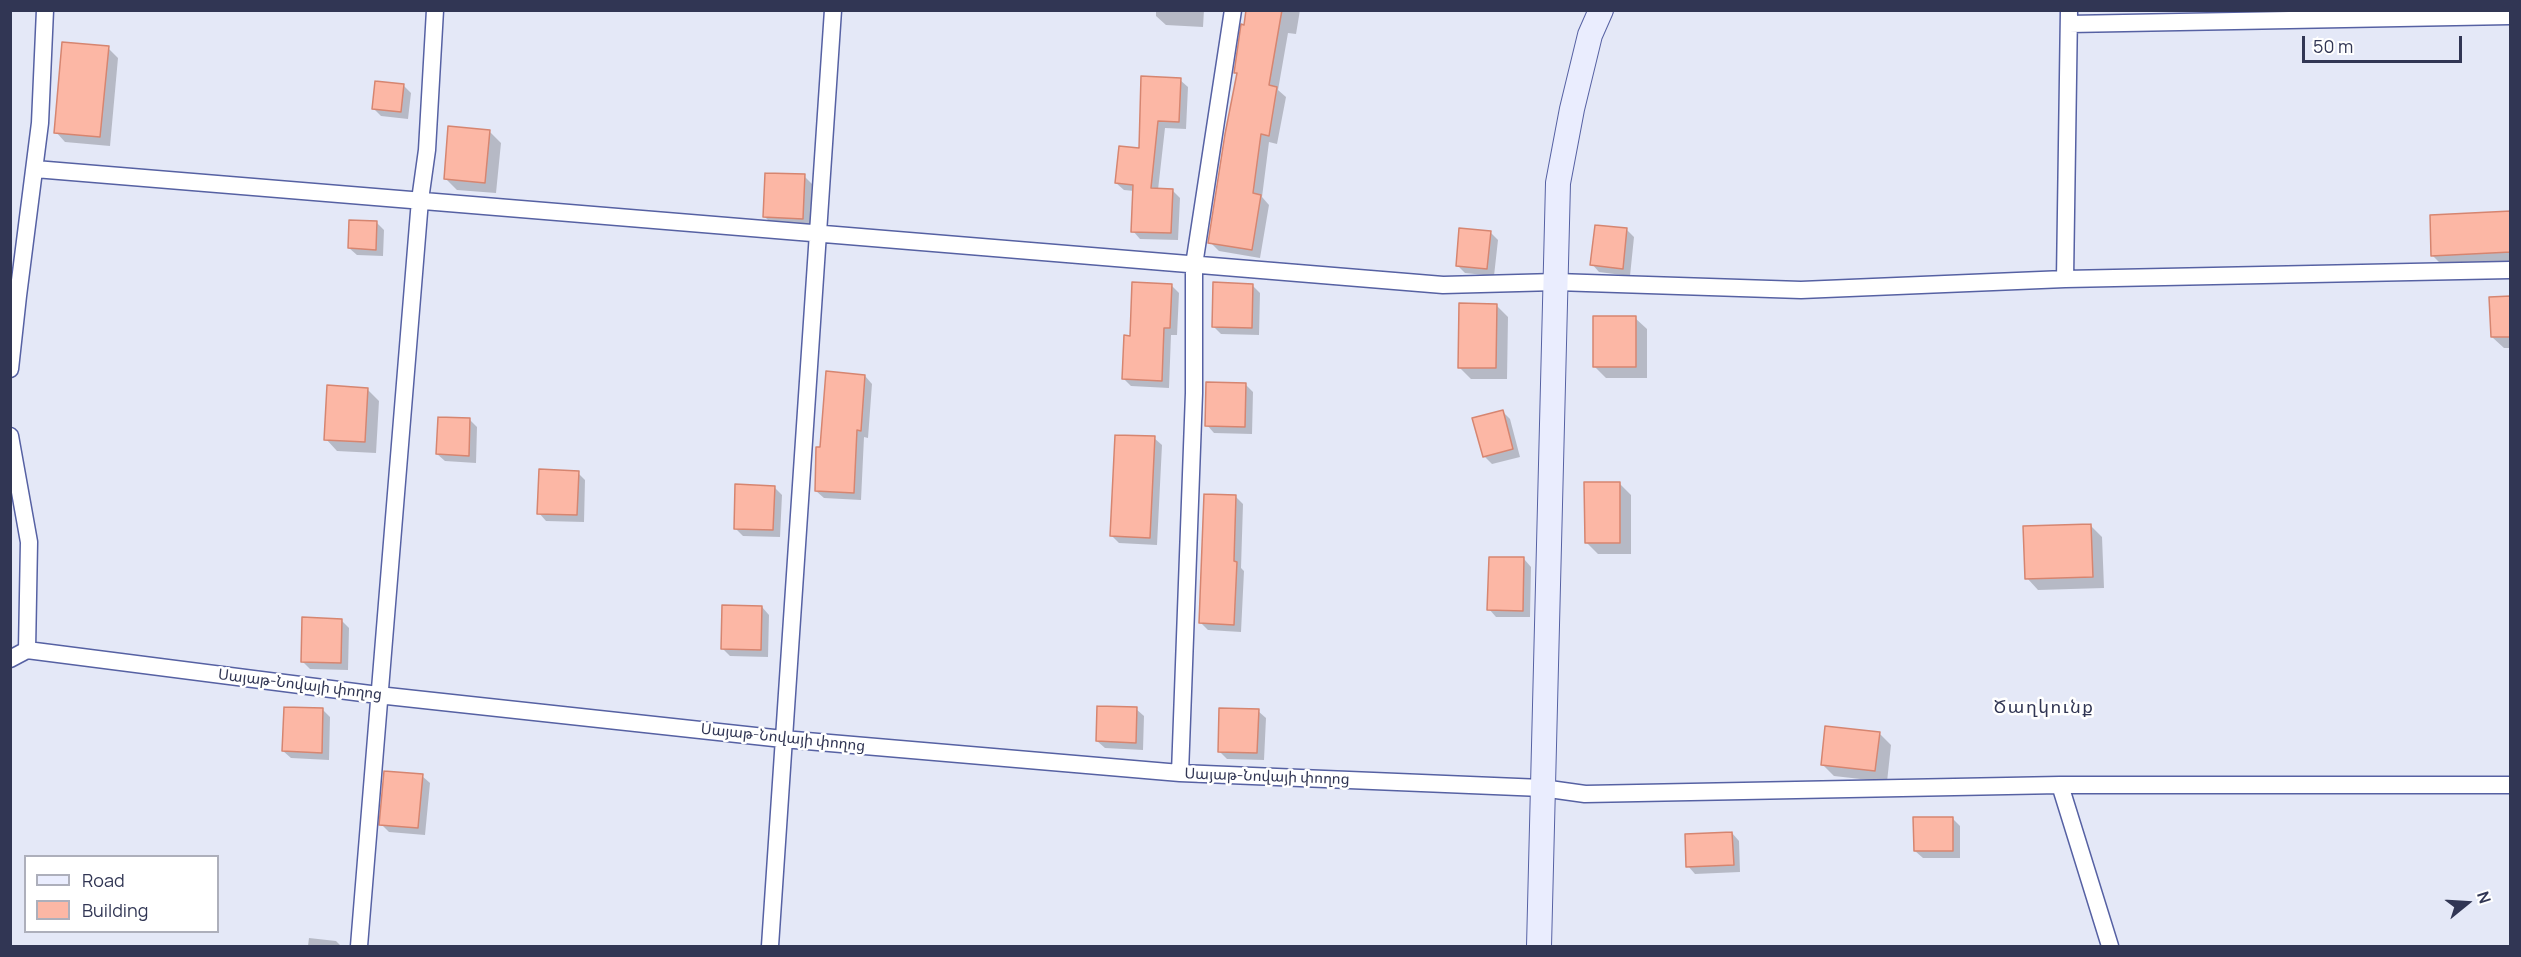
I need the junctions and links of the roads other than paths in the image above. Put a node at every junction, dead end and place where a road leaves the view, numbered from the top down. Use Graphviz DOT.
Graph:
graph roads {
  1 [pos="45,10"];
  2 [pos="435,10"];
  3 [pos="833,10"];
  4 [pos="1233,10"];
  5 [pos="1601,10"];
  6 [pos="2511,16"];
  7 [pos="2069,17"];
  8 [pos="35,169"];
  9 [pos="420,200"];
  10 [pos="819,233"];
  11 [pos="1194,265"];
  12 [pos="2511,270"];
  13 [pos="2065,279"];
  14 [pos="1556,282"];
  15 [pos="10,369"];
  16 [pos="10,436"];
  17 [pos="27,650"];
  18 [pos="10,659"];
  19 [pos="378,695"];
  20 [pos="783,739"];
  21 [pos="1180,773"];
  22 [pos="2060,785"];
  23 [pos="2511,785"];
  24 [pos="1542,788"];
  25 [pos="359,946"];
  26 [pos="770,946"];
  27 [pos="1539,946"];
  28 [pos="2110,946"];
  1 -- 8 [label="street"];
  2 -- 9 [label="street"];
  3 -- 10 [label="street"];
  4 -- 11 [label="street"];
  5 -- 14 [label="main road"];
  6 -- 7 [label="street"];
  7 -- 13 [label="street"];
  8 -- 9 [label="street"];
  8 -- 15 [label="street"];
  9 -- 10 [label="street"];
  9 -- 19 [label="street"];
  10 -- 11 [label="street"];
  10 -- 20 [label="street"];
  11 -- 14 [label="street"];
  11 -- 21 [label="street"];
  12 -- 13 [label="street"];
  13 -- 14 [label="street"];
  14 -- 24 [label="main road"];
  16 -- 17 [label="street"];
  17 -- 18 [label="street"];
  17 -- 19 [label="street, Սայաթ-Նովայի փողոց"];
  19 -- 20 [label="street, Սայաթ-Նովայի փողոց"];
  19 -- 25 [label="street"];
  20 -- 21 [label="street, Սայաթ-Նովայի փողոց"];
  20 -- 26 [label="street"];
  21 -- 24 [label="street, Սայաթ-Նովայի փողոց"];
  22 -- 23 [label="street, Սայաթ-Նովայի փողոց"];
  22 -- 24 [label="street, Սայաթ-Նովայի փողոց"];
  22 -- 28 [label="street"];
  24 -- 27 [label="main road"];
}
